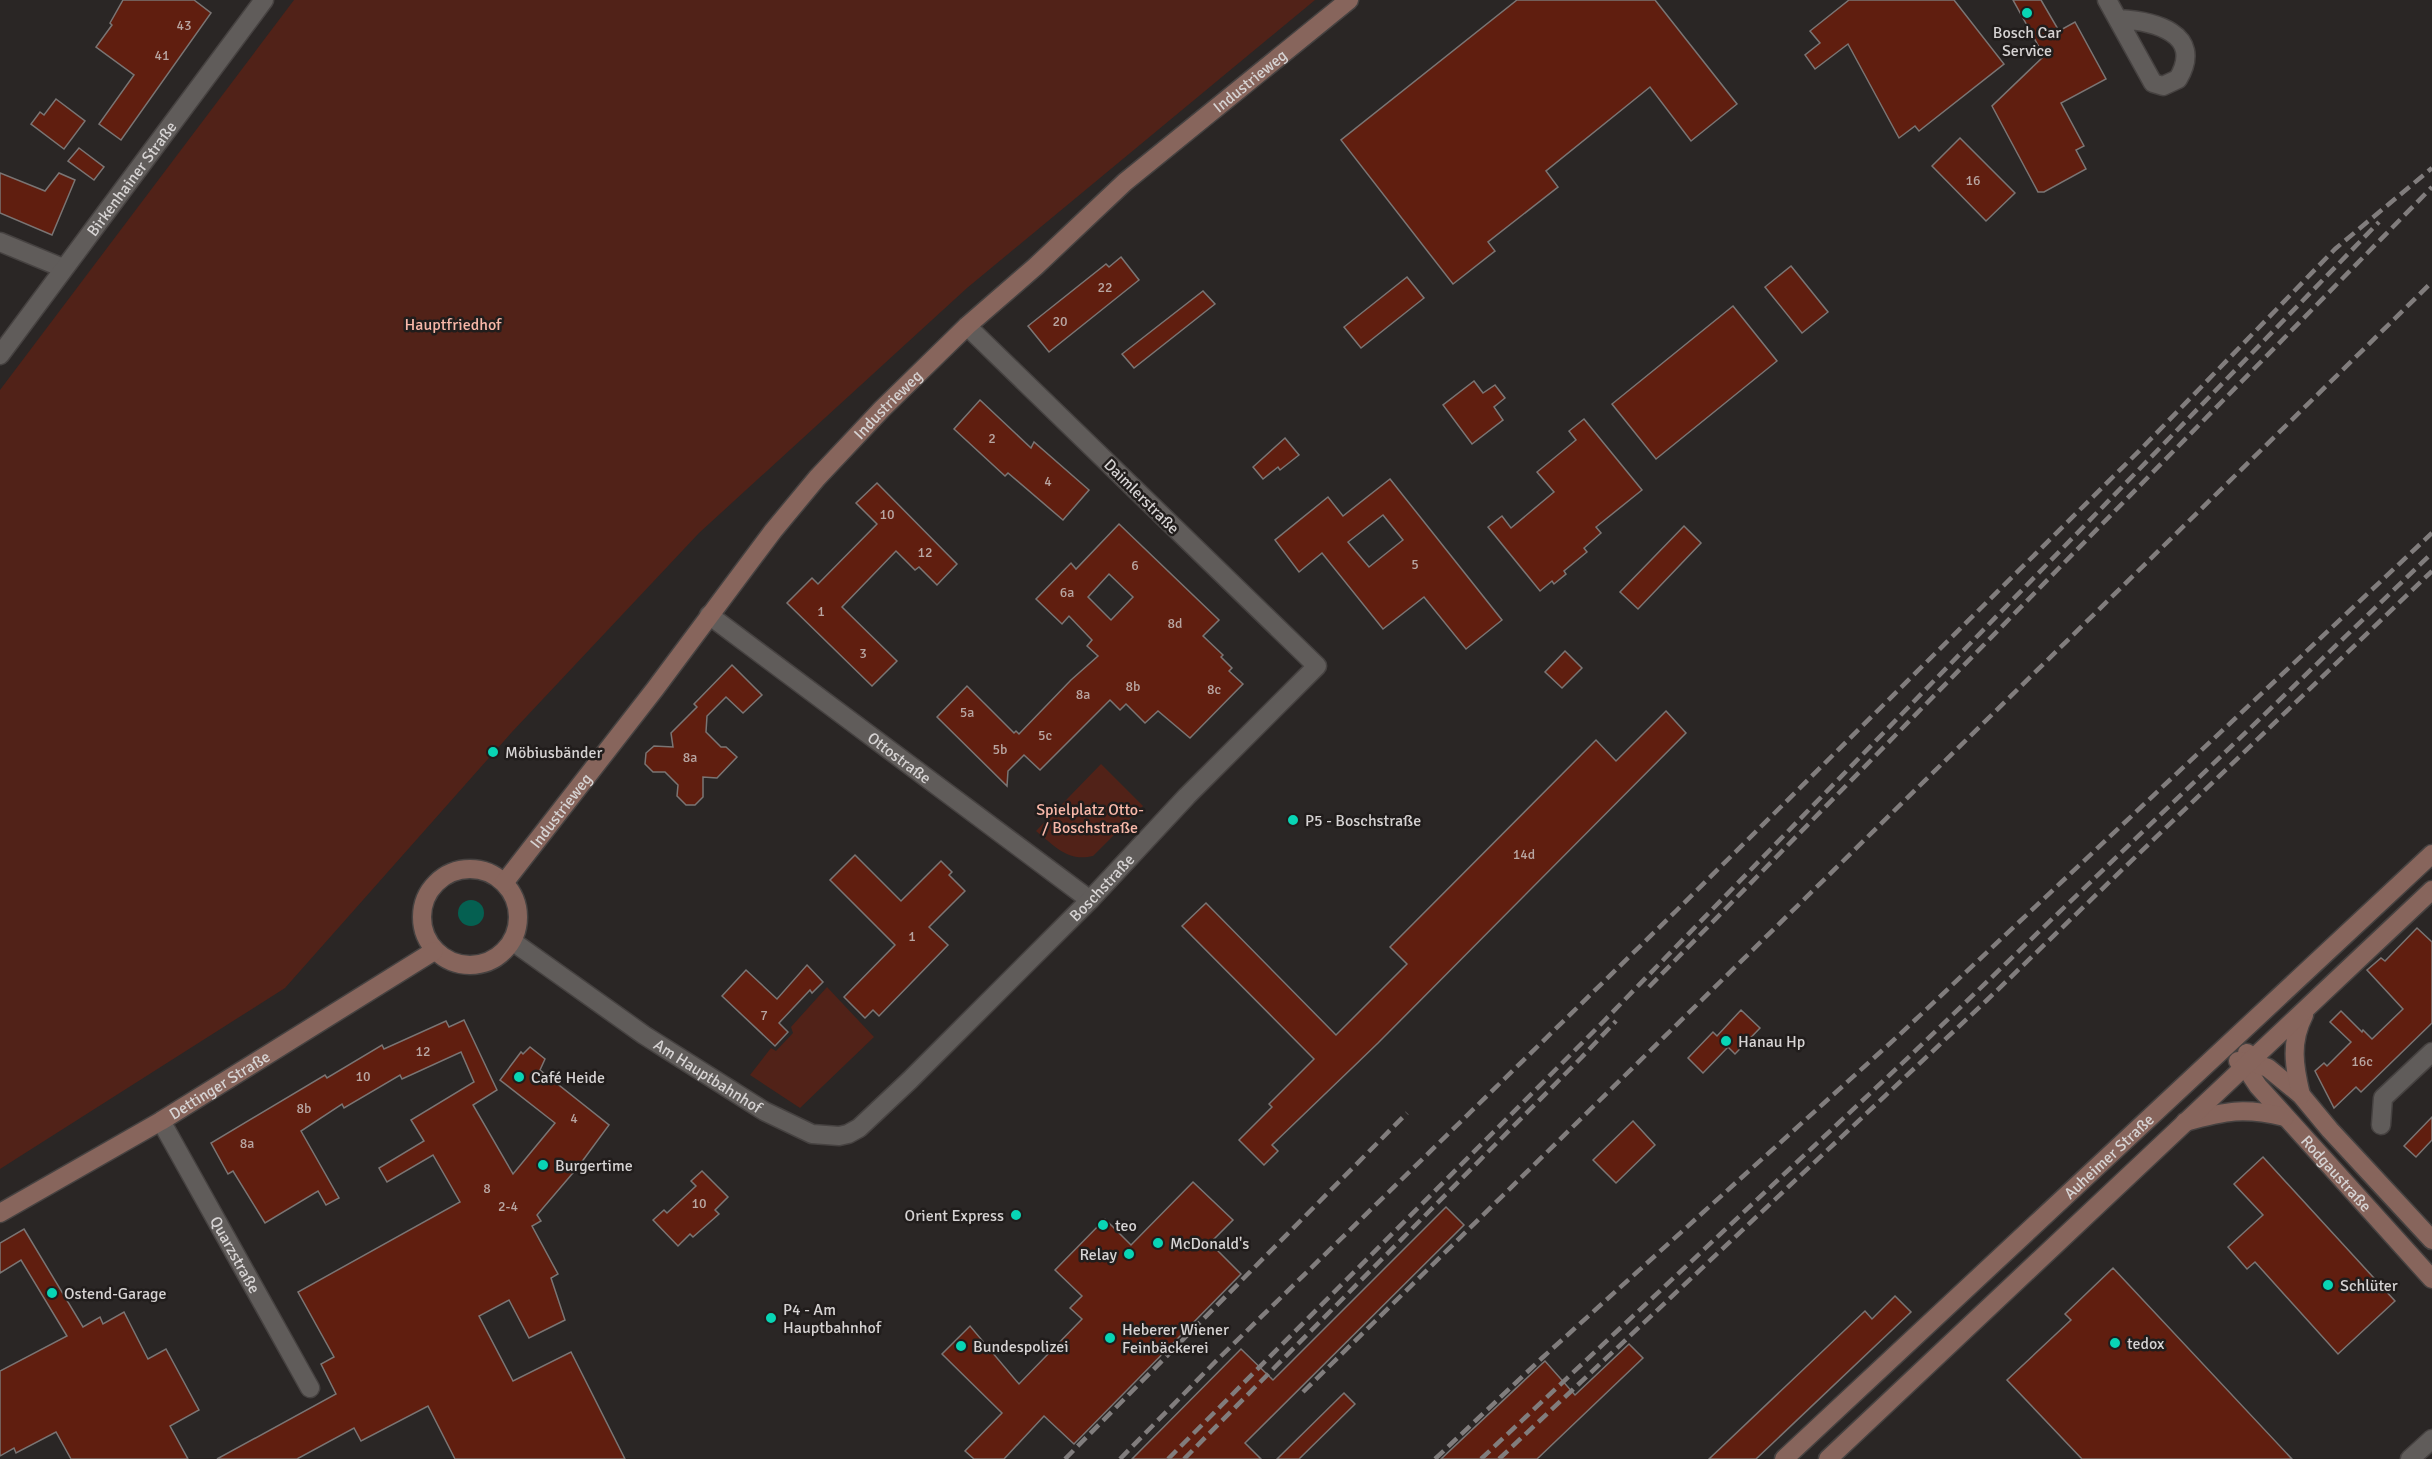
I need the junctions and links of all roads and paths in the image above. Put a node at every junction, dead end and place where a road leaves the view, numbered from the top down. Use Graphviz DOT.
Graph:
graph roads {
  1 [pos="1349,0"];
  2 [pos="2107,0"];
  3 [pos="258,2"];
  4 [pos="2119,19"];
  5 [pos="0,242"];
  6 [pos="63,268"];
  7 [pos="968,326"];
  8 [pos="0,355"];
  9 [pos="709,615"];
  10 [pos="1317,666"];
  11 [pos="2432,854"];
  12 [pos="504,883"];
  13 [pos="2432,890"];
  14 [pos="1090,900"];
  15 [pos="512,941"];
  16 [pos="435,951"];
  17 [pos="2308,1007"];
  18 [pos="2252,1024"];
  19 [pos="2432,1052"];
  20 [pos="2248,1062"];
  21 [pos="2207,1066"];
  22 [pos="910,1080"];
  23 [pos="2301,1095"];
  24 [pos="2285,1117"];
  25 [pos="161,1121"];
  26 [pos="2183,1122"];
  27 [pos="2381,1125"];
  28 [pos="0,1213"];
  29 [pos="2432,1240"];
  30 [pos="2432,1279"];
  31 [pos="310,1388"];
  32 [pos="2432,1439"];
  33 [pos="1784,1459"];
  34 [pos="1828,1459"];
  35 [pos="2410,1459"];
  1 -- 7 [label="main road, Industrieweg"];
  2 -- 4 [label="street"];
  3 -- 6 [label="street, Birkenhainer Straße"];
  5 -- 6 [label="street"];
  6 -- 8 [label="street, Birkenhainer Straße"];
  7 -- 9 [label="main road, Industrieweg"];
  7 -- 10 [label="street, Daimlerstraße"];
  9 -- 12 [label="main road, Industrieweg"];
  9 -- 14 [label="street, Ottostraße"];
  10 -- 14 [label="street, Boschstraße"];
  11 -- 18 [label="main road, Auheimer Straße"];
  12 -- 15 [label="main road"];
  12 -- 16 [label="main road"];
  13 -- 17 [label="main road, Auheimer Straße"];
  14 -- 22 [label="street, Boschstraße"];
  15 -- 16 [label="main road"];
  15 -- 22 [label="street, Am Hauptbahnhof"];
  16 -- 25 [label="main road, Dettinger Straße"];
  17 -- 20 [label="main road, Auheimer Straße"];
  17 -- 23 [label="main road"];
  18 -- 20 [label="main road, Rodgaustraße"];
  18 -- 21 [label="main road, Auheimer Straße"];
  19 -- 27 [label="street"];
  20 -- 21 [label="main road, Rodgaustraße"];
  20 -- 23 [label="main road, Rodgaustraße"];
  20 -- 24 [label="main road, Rodgaustraße"];
  20 -- 26 [label="main road, Auheimer Straße"];
  21 -- 33 [label="main road, Auheimer Straße"];
  23 -- 29 [label="main road, Rodgaustraße"];
  24 -- 26 [label="main road"];
  24 -- 30 [label="main road, Rodgaustraße"];
  25 -- 28 [label="main road, Dettinger Straße"];
  25 -- 31 [label="street, Quarzstraße"];
  26 -- 34 [label="main road, Auheimer Straße"];
  32 -- 35 [label="street"];
}
